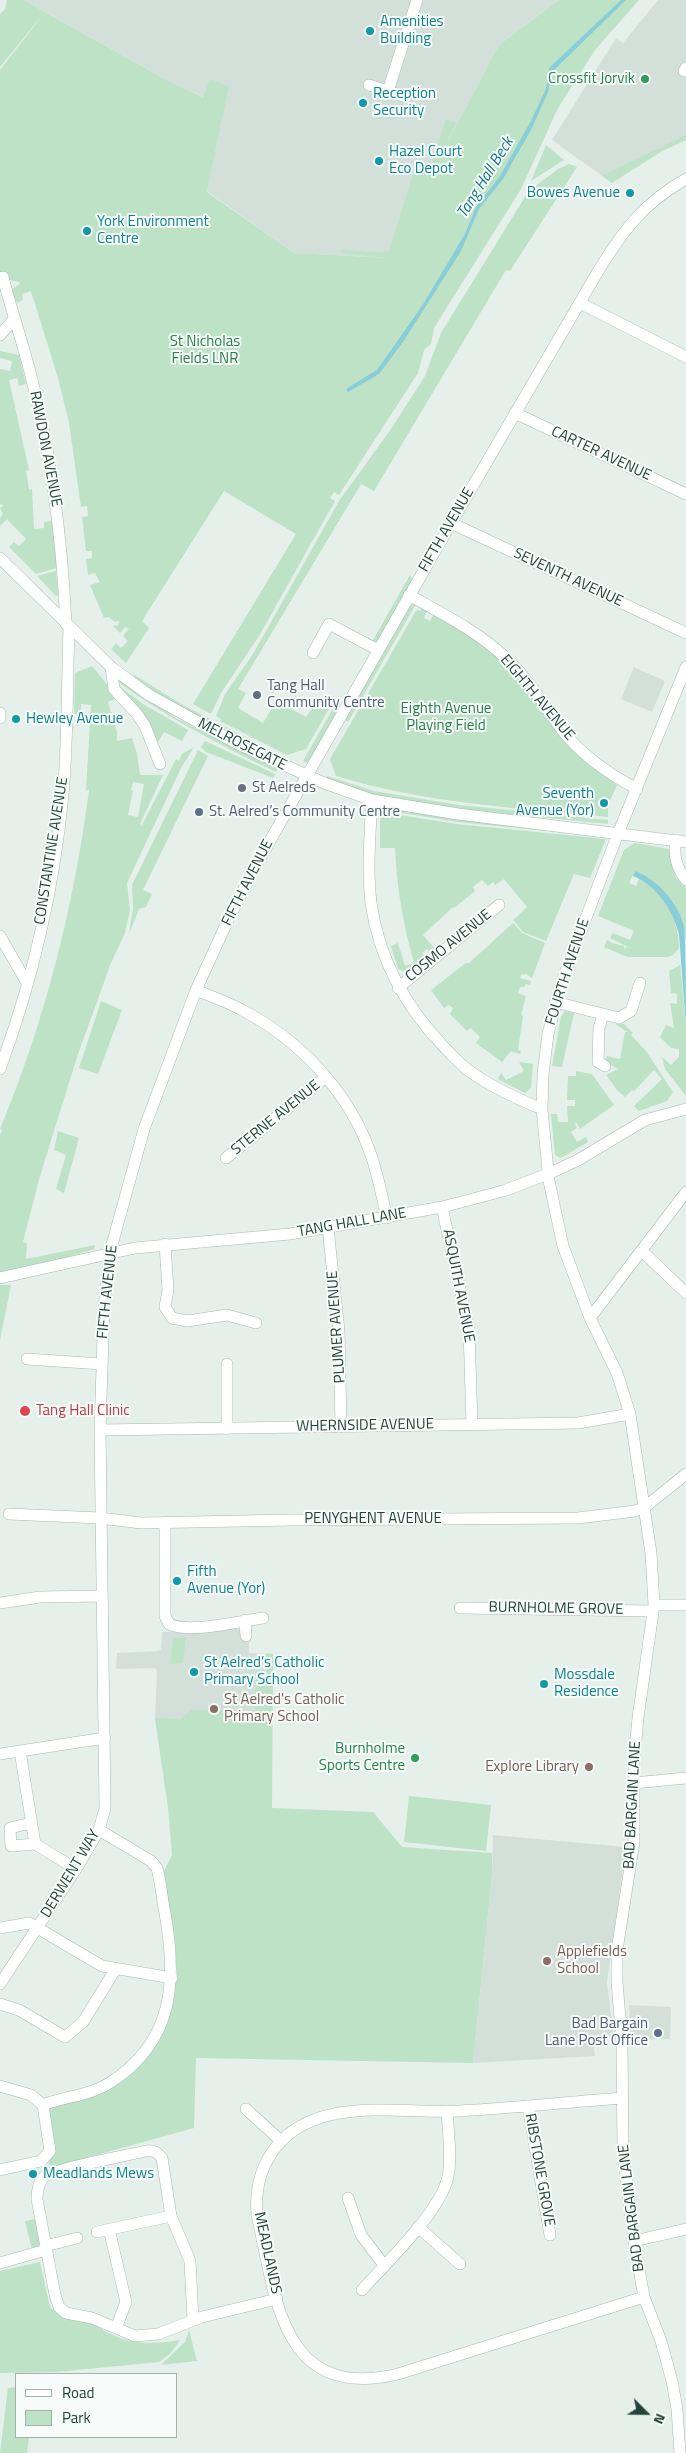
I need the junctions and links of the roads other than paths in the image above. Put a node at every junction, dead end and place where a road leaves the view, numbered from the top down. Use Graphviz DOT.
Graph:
graph roads {
  1 [pos="417,0"];
  2 [pos="369,85"];
  3 [pos="388,91"];
  4 [pos="406,97"];
  5 [pos="686,179"];
  6 [pos="3,277"];
  7 [pos="580,303"];
  8 [pos="14,319"];
  9 [pos="0,335"];
  10 [pos="686,357"];
  11 [pos="515,413"];
  12 [pos="686,494"];
  13 [pos="451,523"];
  14 [pos="0,558"];
  15 [pos="409,595"];
  16 [pos="68,626"];
  17 [pos="686,633"];
  18 [pos="378,650"];
  19 [pos="313,653"];
  20 [pos="111,667"];
  21 [pos="686,667"];
  22 [pos="0,713"];
  23 [pos="0,718"];
  24 [pos="160,764"];
  25 [pos="306,776"];
  26 [pos="637,789"];
  27 [pos="372,800"];
  28 [pos="619,832"];
  29 [pos="681,841"];
  30 [pos="686,880"];
  31 [pos="499,905"];
  32 [pos="0,936"];
  33 [pos="27,983"];
  34 [pos="398,988"];
  35 [pos="635,988"];
  36 [pos="196,990"];
  37 [pos="556,1002"];
  38 [pos="603,1015"];
  39 [pos="598,1064"];
  40 [pos="0,1069"];
  41 [pos="326,1077"];
  42 [pos="542,1109"];
  43 [pos="684,1111"];
  44 [pos="226,1158"];
  45 [pos="548,1174"];
  46 [pos="686,1192"];
  47 [pos="442,1207"];
  48 [pos="387,1218"];
  49 [pos="328,1228"];
  50 [pos="165,1244"];
  51 [pos="110,1252"];
  52 [pos="643,1252"];
  53 [pos="0,1278"];
  54 [pos="686,1292"];
  55 [pos="250,1318"];
  56 [pos="590,1318"];
  57 [pos="28,1359"];
  58 [pos="102,1364"];
  59 [pos="227,1364"];
  60 [pos="630,1414"];
  61 [pos="472,1425"];
  62 [pos="341,1426"];
  63 [pos="227,1429"];
  64 [pos="100,1430"];
  65 [pos="686,1474"];
  66 [pos="645,1507"];
  67 [pos="9,1514"];
  68 [pos="100,1518"];
  69 [pos="166,1522"];
  70 [pos="102,1596"];
  71 [pos="0,1603"];
  72 [pos="686,1605"];
  73 [pos="460,1608"];
  74 [pos="654,1608"];
  75 [pos="263,1618"];
  76 [pos="245,1620"];
  77 [pos="246,1636"];
  78 [pos="104,1691"];
  79 [pos="104,1738"];
  80 [pos="20,1750"];
  81 [pos="0,1754"];
  82 [pos="686,1778"];
  83 [pos="634,1783"];
  84 [pos="31,1823"];
  85 [pos="99,1830"];
  86 [pos="35,1844"];
  87 [pos="76,1869"];
  88 [pos="38,1927"];
  89 [pos="0,1928"];
  90 [pos="115,1970"];
  91 [pos="172,1978"];
  92 [pos="0,1984"];
  93 [pos="0,2004"];
  94 [pos="0,2086"];
  95 [pos="622,2098"];
  96 [pos="43,2106"];
  97 [pos="528,2106"];
  98 [pos="246,2109"];
  99 [pos="446,2111"];
  100 [pos="281,2142"];
  101 [pos="0,2170"];
  102 [pos="348,2198"];
  103 [pos="171,2216"];
  104 [pos="418,2227"];
  105 [pos="109,2229"];
  106 [pos="686,2229"];
  107 [pos="97,2232"];
  108 [pos="550,2235"];
  109 [pos="77,2238"];
  110 [pos="634,2241"];
  111 [pos="45,2248"];
  112 [pos="0,2264"];
  113 [pos="460,2264"];
  114 [pos="384,2266"];
  115 [pos="362,2290"];
  116 [pos="644,2297"];
  117 [pos="277,2299"];
  118 [pos="193,2320"];
  119 [pos="116,2328"];
  120 [pos="680,2453"];
  1 -- 3 [label="street"];
  2 -- 3 [label="street"];
  3 -- 4 [label="street"];
  5 -- 7 [label="street, FIFTH AVENUE"];
  6 -- 8 [label="street, RAWDON AVENUE"];
  7 -- 10 [label="street"];
  7 -- 11 [label="street, FIFTH AVENUE"];
  8 -- 9 [label="street"];
  8 -- 16 [label="street, RAWDON AVENUE"];
  11 -- 12 [label="street, CARTER AVENUE"];
  11 -- 13 [label="street, FIFTH AVENUE"];
  13 -- 15 [label="street, FIFTH AVENUE"];
  13 -- 17 [label="street, SEVENTH AVENUE"];
  14 -- 16 [label="street, MELROSEGATE"];
  15 -- 18 [label="street, FIFTH AVENUE"];
  15 -- 26 [label="street, EIGHTH AVENUE"];
  16 -- 20 [label="street, MELROSEGATE"];
  16 -- 33 [label="street, CONSTANTINE AVENUE"];
  18 -- 19 [label="street"];
  18 -- 25 [label="street, FIFTH AVENUE"];
  20 -- 24 [label="street"];
  20 -- 25 [label="street, MELROSEGATE"];
  21 -- 26 [label="street, FOURTH AVENUE"];
  22 -- 23 [label="street"];
  25 -- 27 [label="street, MELROSEGATE"];
  25 -- 36 [label="street, FIFTH AVENUE"];
  26 -- 28 [label="street, FOURTH AVENUE"];
  27 -- 28 [label="street, MELROSEGATE"];
  27 -- 34 [label="street"];
  28 -- 29 [label="street, MELROSEGATE"];
  28 -- 37 [label="street, FOURTH AVENUE"];
  29 -- 30 [label="street"];
  31 -- 34 [label="street, COSMO AVENUE"];
  32 -- 33 [label="street"];
  33 -- 40 [label="street, CONSTANTINE AVENUE"];
  34 -- 42 [label="street"];
  35 -- 38 [label="street"];
  36 -- 41 [label="street"];
  36 -- 51 [label="street, FIFTH AVENUE"];
  37 -- 38 [label="street"];
  37 -- 42 [label="street, FOURTH AVENUE"];
  38 -- 39 [label="street"];
  41 -- 44 [label="street, STERNE AVENUE"];
  41 -- 48 [label="street"];
  42 -- 45 [label="street, FOURTH AVENUE"];
  43 -- 45 [label="street, TANG HALL LANE"];
  45 -- 47 [label="street, TANG HALL LANE"];
  45 -- 56 [label="street, FOURTH AVENUE"];
  46 -- 52 [label="street"];
  47 -- 48 [label="street, TANG HALL LANE"];
  47 -- 61 [label="street, ASQUITH AVENUE"];
  48 -- 49 [label="street, TANG HALL LANE"];
  49 -- 50 [label="street, TANG HALL LANE"];
  49 -- 62 [label="street, PLUMER AVENUE"];
  50 -- 51 [label="street, TANG HALL LANE"];
  50 -- 55 [label="street"];
  51 -- 53 [label="street, TANG HALL LANE"];
  51 -- 58 [label="street, FIFTH AVENUE"];
  52 -- 54 [label="street"];
  52 -- 56 [label="street"];
  56 -- 60 [label="street, BAD BARGAIN LANE"];
  57 -- 58 [label="street"];
  58 -- 64 [label="street, FIFTH AVENUE"];
  59 -- 63 [label="street"];
  60 -- 61 [label="street, WHERNSIDE AVENUE"];
  60 -- 66 [label="street, BAD BARGAIN LANE"];
  61 -- 62 [label="street, WHERNSIDE AVENUE"];
  62 -- 63 [label="street, WHERNSIDE AVENUE"];
  63 -- 64 [label="street, WHERNSIDE AVENUE"];
  64 -- 68 [label="street, FIFTH AVENUE"];
  65 -- 66 [label="street"];
  66 -- 69 [label="street, PENYGHENT AVENUE"];
  66 -- 74 [label="street, BAD BARGAIN LANE"];
  67 -- 68 [label="street, PENYGHENT AVENUE"];
  68 -- 69 [label="street, PENYGHENT AVENUE"];
  68 -- 70 [label="street, FIFTH AVENUE"];
  69 -- 76 [label="street"];
  70 -- 71 [label="street"];
  70 -- 78 [label="street, FIFTH AVENUE"];
  72 -- 74 [label="street, BURNHOLME GROVE"];
  73 -- 74 [label="street, BURNHOLME GROVE"];
  74 -- 83 [label="street, BAD BARGAIN LANE"];
  75 -- 76 [label="street"];
  76 -- 77 [label="street"];
  78 -- 79 [label="street, DERWENT WAY"];
  79 -- 80 [label="street"];
  79 -- 85 [label="street, DERWENT WAY"];
  80 -- 81 [label="street"];
  80 -- 84 [label="street"];
  82 -- 83 [label="street"];
  83 -- 95 [label="street, BAD BARGAIN LANE"];
  84 -- 86 [label="street"];
  84 -- 86 [label="street"];
  85 -- 87 [label="street, DERWENT WAY"];
  85 -- 91 [label="street"];
  86 -- 87 [label="street"];
  87 -- 88 [label="street, DERWENT WAY"];
  88 -- 89 [label="street"];
  88 -- 90 [label="street"];
  88 -- 92 [label="street, DERWENT WAY"];
  90 -- 91 [label="street"];
  90 -- 93 [label="street"];
  91 -- 96 [label="street"];
  94 -- 96 [label="street"];
  95 -- 97 [label="street, MEADLANDS"];
  95 -- 110 [label="street, BAD BARGAIN LANE"];
  96 -- 101 [label="street"];
  97 -- 99 [label="street, MEADLANDS"];
  97 -- 108 [label="street, RIBSTONE GROVE"];
  98 -- 100 [label="street"];
  99 -- 100 [label="street, MEADLANDS"];
  99 -- 104 [label="street"];
  100 -- 117 [label="street, MEADLANDS"];
  102 -- 114 [label="street"];
  103 -- 105 [label="street"];
  103 -- 111 [label="street"];
  103 -- 118 [label="street"];
  104 -- 113 [label="street"];
  104 -- 114 [label="street"];
  105 -- 107 [label="street"];
  105 -- 119 [label="street"];
  106 -- 110 [label="street"];
  109 -- 111 [label="street"];
  110 -- 116 [label="street, BAD BARGAIN LANE"];
  111 -- 112 [label="street"];
  111 -- 119 [label="street"];
  114 -- 115 [label="street"];
  116 -- 117 [label="street, MEADLANDS"];
  116 -- 120 [label="street, BAD BARGAIN LANE"];
  117 -- 118 [label="street"];
  118 -- 119 [label="street"];
}
